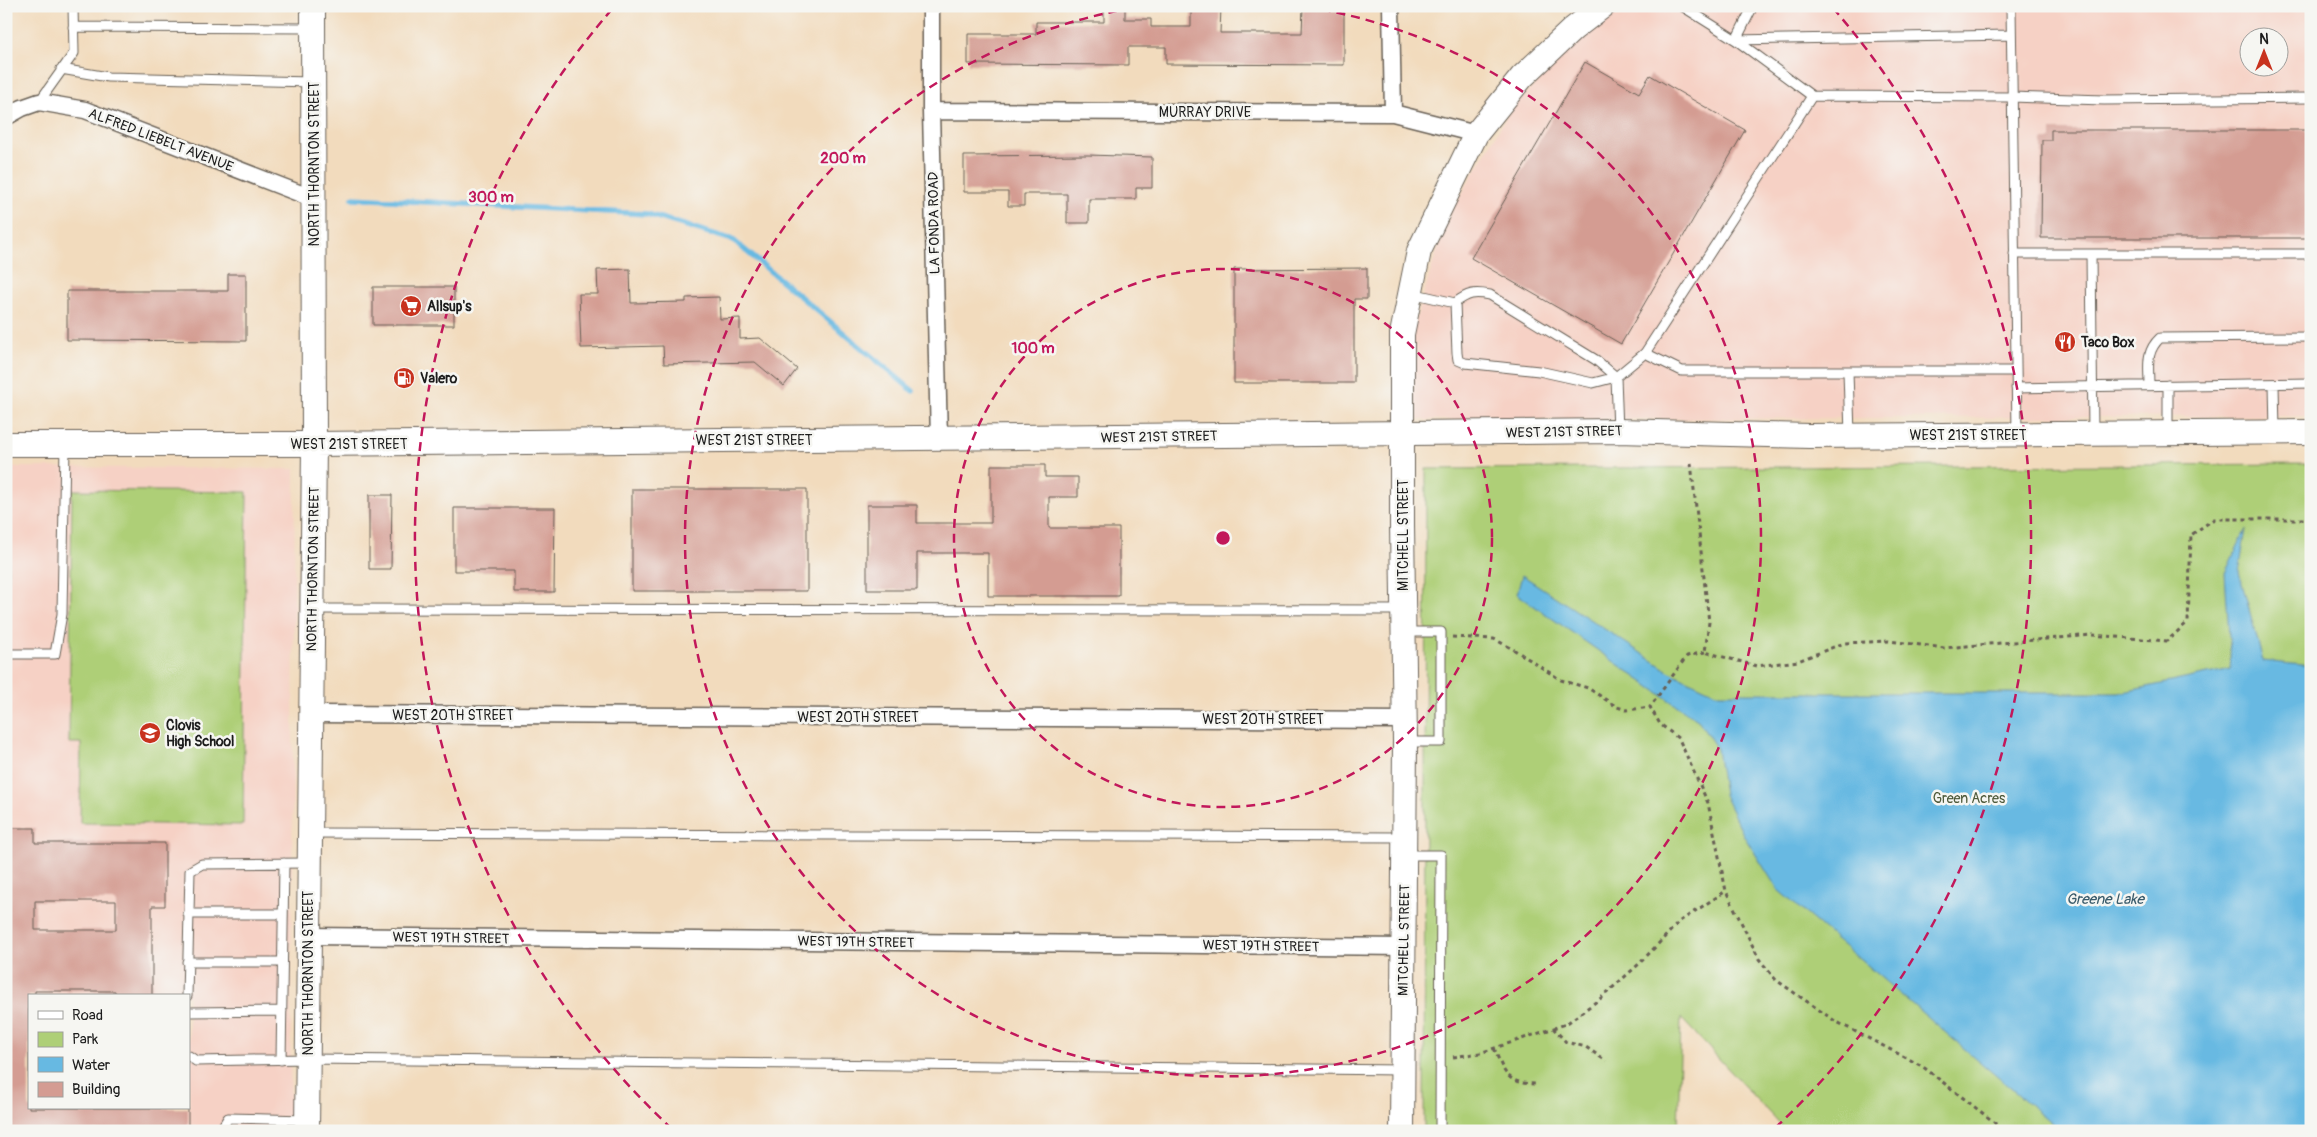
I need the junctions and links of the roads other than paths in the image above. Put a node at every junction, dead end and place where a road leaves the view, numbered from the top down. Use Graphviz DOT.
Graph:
graph roads {
  1 [pos="73,6"];
  2 [pos="931,6"];
  3 [pos="1392,6"];
  4 [pos="1603,6"];
  5 [pos="1682,6"];
  6 [pos="1753,6"];
  7 [pos="2011,6"];
  8 [pos="313,17"];
  9 [pos="73,28"];
  10 [pos="2011,35"];
  11 [pos="1736,40"];
  12 [pos="60,69"];
  13 [pos="314,82"];
  14 [pos="1812,96"];
  15 [pos="2012,97"];
  16 [pos="2311,98"];
  17 [pos="39,102"];
  18 [pos="931,111"];
  19 [pos="1392,113"];
  20 [pos="6,117"];
  21 [pos="1476,134"];
  22 [pos="314,199"];
  23 [pos="2014,254"];
  24 [pos="2091,254"];
  25 [pos="2311,254"];
  26 [pos="1411,293"];
  27 [pos="1455,303"];
  28 [pos="2311,336"];
  29 [pos="1645,353"];
  30 [pos="2016,371"];
  31 [pos="1848,372"];
  32 [pos="1616,378"];
  33 [pos="2311,383"];
  34 [pos="2274,384"];
  35 [pos="2149,385"];
  36 [pos="2168,385"];
  37 [pos="2093,387"];
  38 [pos="2016,388"];
  39 [pos="1618,431"];
  40 [pos="2275,432"];
  41 [pos="2311,432"];
  42 [pos="2168,433"];
  43 [pos="2017,434"];
  44 [pos="2093,434"];
  45 [pos="1402,435"];
  46 [pos="1850,436"];
  47 [pos="939,439"];
  48 [pos="6,444"];
  49 [pos="65,444"];
  50 [pos="314,444"];
  51 [pos="312,608"];
  52 [pos="1404,621"];
  53 [pos="6,654"];
  54 [pos="311,714"];
  55 [pos="1405,731"];
  56 [pos="309,833"];
  57 [pos="1404,846"];
  58 [pos="284,863"];
  59 [pos="309,863"];
  60 [pos="188,914"];
  61 [pos="283,914"];
  62 [pos="308,936"];
  63 [pos="1404,947"];
  64 [pos="187,962"];
  65 [pos="282,962"];
  66 [pos="187,994"];
  67 [pos="282,1011"];
  68 [pos="190,1012"];
  69 [pos="190,1057"];
  70 [pos="307,1059"];
  71 [pos="281,1060"];
  72 [pos="1402,1070"];
  73 [pos="307,1125"];
  74 [pos="220,1131"];
  75 [pos="1402,1131"];
  76 [pos="1440,1131"];
  1 -- 9 [label="lane"];
  2 -- 18 [label="street, LA FONDA ROAD"];
  3 -- 19 [label="street"];
  4 -- 21 [label="main road, MITCHELL STREET"];
  5 -- 11 [label="lane"];
  6 -- 11 [label="lane"];
  7 -- 10 [label="lane"];
  8 -- 9 [label="lane"];
  8 -- 13 [label="main road, NORTH THORNTON STREET"];
  9 -- 12 [label="lane"];
  10 -- 11 [label="lane"];
  10 -- 15 [label="lane"];
  11 -- 14 [label="lane"];
  12 -- 13 [label="lane"];
  12 -- 17 [label="lane"];
  13 -- 22 [label="main road, NORTH THORNTON STREET"];
  14 -- 15 [label="lane"];
  14 -- 29 [label="lane"];
  15 -- 16 [label="lane"];
  15 -- 23 [label="lane"];
  17 -- 20 [label="street"];
  17 -- 22 [label="street, ALFRED LIEBELT AVENUE"];
  18 -- 19 [label="street, MURRAY DRIVE"];
  18 -- 47 [label="street, LA FONDA ROAD"];
  19 -- 21 [label="street, MURRAY DRIVE"];
  21 -- 26 [label="main road, MITCHELL STREET"];
  22 -- 50 [label="main road, NORTH THORNTON STREET"];
  23 -- 24 [label="lane"];
  23 -- 30 [label="lane"];
  24 -- 25 [label="lane"];
  24 -- 37 [label="lane"];
  26 -- 27 [label="lane"];
  26 -- 45 [label="main road, MITCHELL STREET"];
  27 -- 32 [label="lane"];
  27 -- 32 [label="lane"];
  28 -- 35 [label="lane"];
  29 -- 31 [label="lane"];
  29 -- 32 [label="lane"];
  30 -- 31 [label="lane"];
  30 -- 38 [label="lane"];
  31 -- 46 [label="lane"];
  32 -- 39 [label="lane"];
  33 -- 34 [label="lane"];
  34 -- 36 [label="lane"];
  34 -- 40 [label="lane"];
  35 -- 36 [label="lane"];
  35 -- 37 [label="lane"];
  36 -- 42 [label="lane"];
  37 -- 38 [label="lane"];
  37 -- 44 [label="lane"];
  38 -- 43 [label="lane"];
  39 -- 45 [label="main road, WEST 21ST STREET"];
  39 -- 46 [label="main road, WEST 21ST STREET"];
  40 -- 41 [label="main road, WEST 21ST STREET"];
  40 -- 42 [label="main road, WEST 21ST STREET"];
  42 -- 44 [label="main road, WEST 21ST STREET"];
  43 -- 44 [label="main road, WEST 21ST STREET"];
  43 -- 46 [label="main road, WEST 21ST STREET"];
  45 -- 47 [label="main road, WEST 21ST STREET"];
  45 -- 52 [label="main road, MITCHELL STREET"];
  47 -- 50 [label="main road, WEST 21ST STREET"];
  48 -- 49 [label="main road, WEST 21ST STREET"];
  49 -- 50 [label="main road, WEST 21ST STREET"];
  49 -- 53 [label="lane"];
  50 -- 51 [label="main road, NORTH THORNTON STREET"];
  51 -- 52 [label="lane"];
  51 -- 54 [label="main road, NORTH THORNTON STREET"];
  52 -- 55 [label="main road, MITCHELL STREET"];
  52 -- 55 [label="lane"];
  54 -- 55 [label="street, WEST 20TH STREET"];
  54 -- 56 [label="main road, NORTH THORNTON STREET"];
  55 -- 57 [label="main road, MITCHELL STREET"];
  56 -- 57 [label="lane"];
  56 -- 59 [label="main road, NORTH THORNTON STREET"];
  57 -- 63 [label="main road, MITCHELL STREET"];
  57 -- 76 [label="lane"];
  58 -- 59 [label="lane"];
  58 -- 60 [label="lane"];
  58 -- 61 [label="lane"];
  59 -- 62 [label="main road, NORTH THORNTON STREET"];
  60 -- 61 [label="lane"];
  60 -- 64 [label="lane"];
  61 -- 65 [label="lane"];
  62 -- 63 [label="street, WEST 19TH STREET"];
  62 -- 70 [label="main road, NORTH THORNTON STREET"];
  63 -- 72 [label="main road, MITCHELL STREET"];
  64 -- 65 [label="lane"];
  64 -- 66 [label="lane"];
  65 -- 67 [label="lane"];
  67 -- 68 [label="lane"];
  67 -- 71 [label="lane"];
  69 -- 71 [label="lane"];
  70 -- 71 [label="lane"];
  70 -- 72 [label="lane"];
  70 -- 73 [label="main road, NORTH THORNTON STREET"];
  72 -- 75 [label="main road, MITCHELL STREET"];
  73 -- 74 [label="lane"];
}
